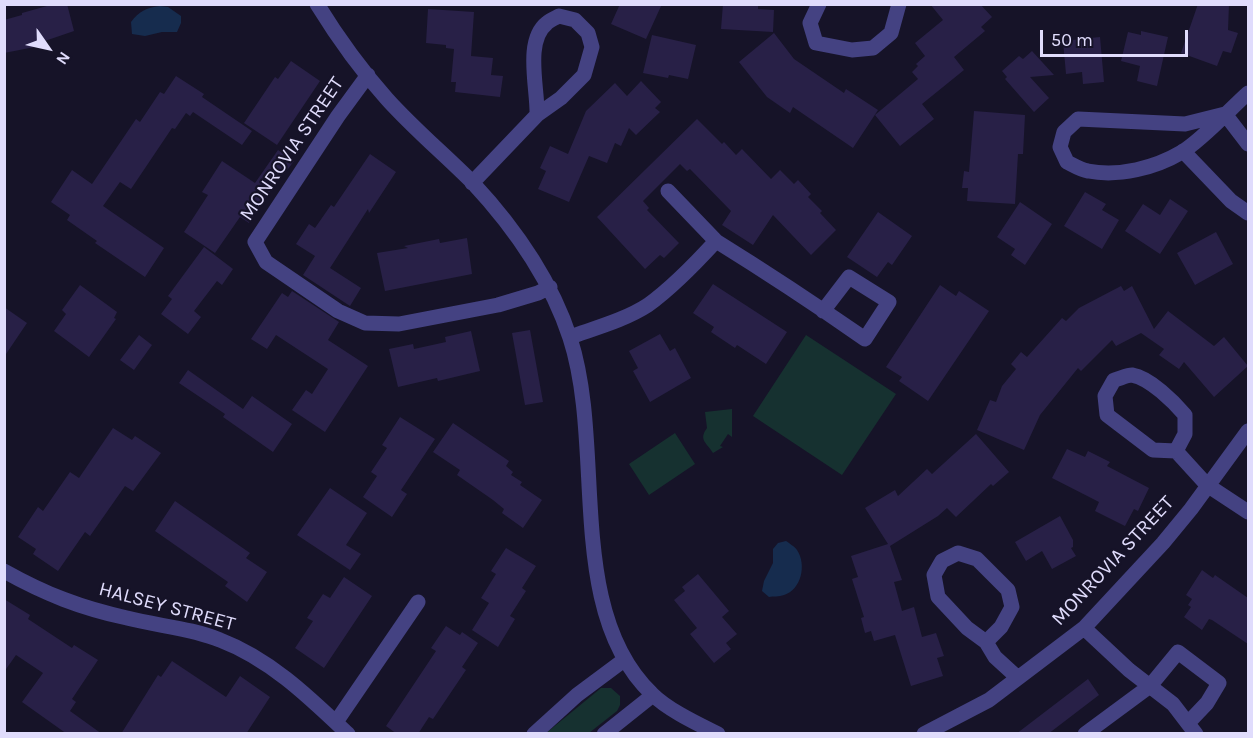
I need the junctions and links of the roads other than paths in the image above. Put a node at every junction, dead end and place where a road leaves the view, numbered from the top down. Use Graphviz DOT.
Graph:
graph roads {
  1 [pos="317,4"];
  2 [pos="819,4"];
  3 [pos="898,4"];
  4 [pos="368,75"];
  5 [pos="1248,93"];
  6 [pos="1225,114"];
  7 [pos="537,115"];
  8 [pos="1248,144"];
  9 [pos="1183,151"];
  10 [pos="472,183"];
  11 [pos="668,191"];
  12 [pos="1248,213"];
  13 [pos="716,241"];
  14 [pos="550,287"];
  15 [pos="823,311"];
  16 [pos="570,338"];
  17 [pos="1248,431"];
  18 [pos="1176,451"];
  19 [pos="1207,485"];
  20 [pos="1248,512"];
  21 [pos="4,571"];
  22 [pos="418,602"];
  23 [pos="1084,628"];
  24 [pos="986,642"];
  25 [pos="624,660"];
  26 [pos="1018,678"];
  27 [pos="1150,686"];
  28 [pos="652,695"];
  29 [pos="336,722"];
  30 [pos="1192,728"];
  31 [pos="926,733"];
  32 [pos="348,734"];
  33 [pos="534,734"];
  34 [pos="604,734"];
  35 [pos="718,734"];
  36 [pos="1085,734"];
  1 -- 4 [label="street, MONROVIA STREET"];
  2 -- 3 [label="street"];
  4 -- 10 [label="street, MONROVIA STREET"];
  4 -- 14 [label="street, MONROVIA STREET"];
  5 -- 6 [label="street"];
  6 -- 8 [label="street"];
  6 -- 9 [label="street"];
  6 -- 9 [label="street"];
  7 -- 7 [label="street"];
  7 -- 10 [label="street"];
  9 -- 12 [label="street"];
  10 -- 14 [label="street, MONROVIA STREET"];
  11 -- 13 [label="street"];
  13 -- 15 [label="street"];
  13 -- 16 [label="street"];
  14 -- 16 [label="street, MONROVIA STREET"];
  16 -- 25 [label="street, MONROVIA STREET"];
  17 -- 19 [label="street, MONROVIA STREET"];
  18 -- 18 [label="street"];
  18 -- 19 [label="street"];
  19 -- 20 [label="street"];
  19 -- 23 [label="street, MONROVIA STREET"];
  21 -- 29 [label="street, HALSEY STREET"];
  22 -- 29 [label="street"];
  23 -- 26 [label="street, MONROVIA STREET"];
  23 -- 27 [label="street"];
  24 -- 24 [label="street"];
  24 -- 26 [label="street"];
  25 -- 28 [label="street, MONROVIA STREET"];
  25 -- 33 [label="street"];
  26 -- 31 [label="street, MONROVIA STREET"];
  27 -- 30 [label="street"];
  27 -- 30 [label="street"];
  27 -- 36 [label="street"];
  28 -- 34 [label="street"];
  28 -- 35 [label="street, MONROVIA STREET"];
  29 -- 32 [label="street, HALSEY STREET"];
}
